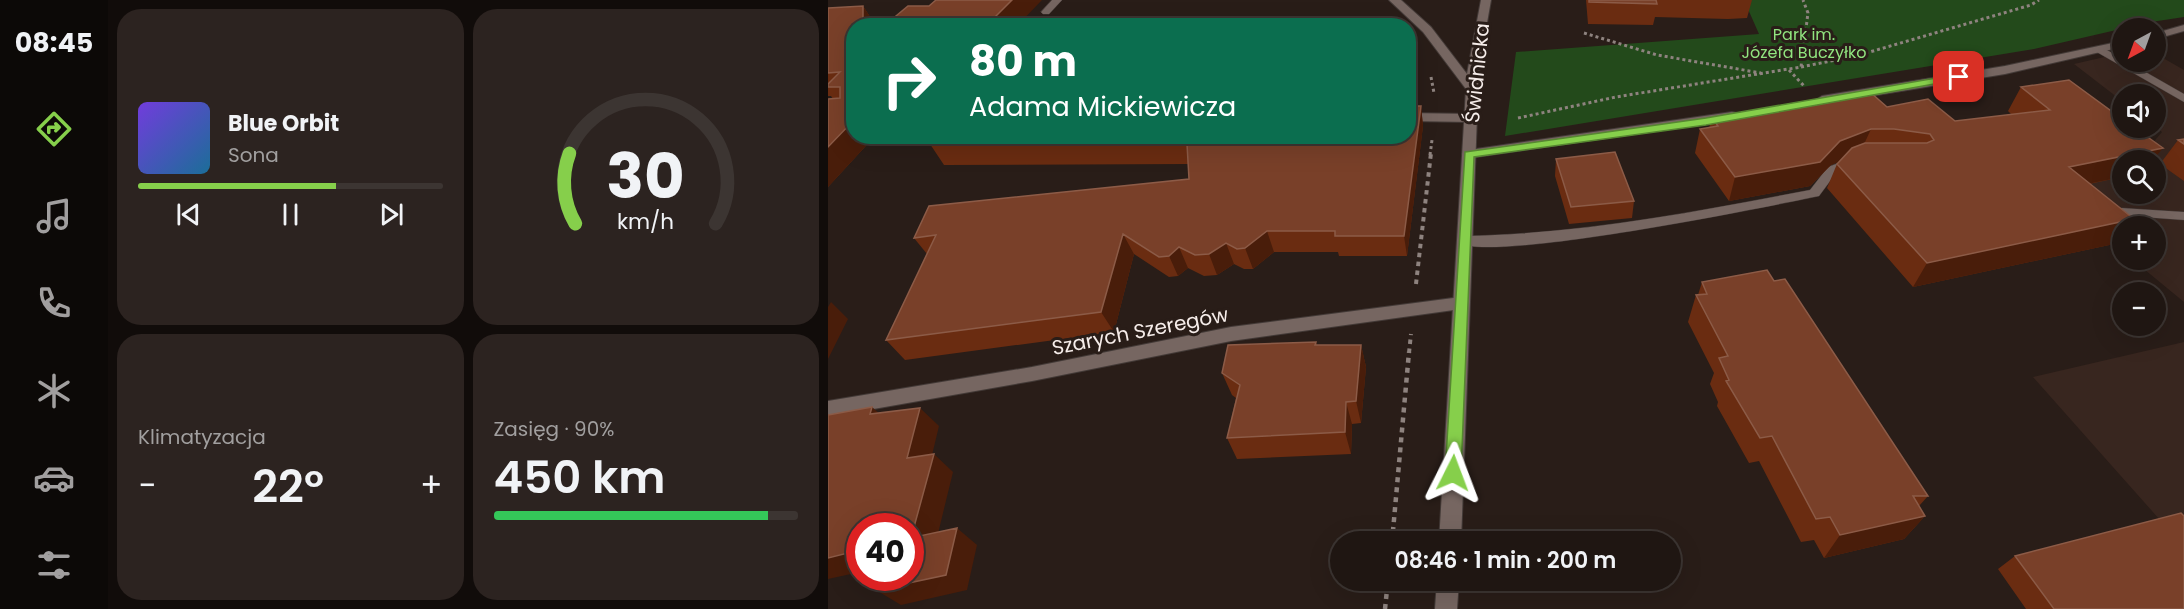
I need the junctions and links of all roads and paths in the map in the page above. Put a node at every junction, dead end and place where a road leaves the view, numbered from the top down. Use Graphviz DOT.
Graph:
graph roads {
  1 [pos="1057,0"];
  2 [pos="1394,0"];
  3 [pos="1486,0"];
  4 [pos="1803,0"];
  5 [pos="2039,0"];
  6 [pos="1046,12"];
  7 [pos="1416,18"];
  8 [pos="1416,18"];
  9 [pos="2184,28"];
  10 [pos="1584,33"];
  11 [pos="2166,33"];
  12 [pos="2112,46"];
  13 [pos="2099,49"];
  14 [pos="1801,67"];
  15 [pos="1765,74"];
  16 [pos="1472,89"];
  17 [pos="2184,99"];
  18 [pos="1806,103"];
  19 [pos="1750,113"];
  20 [pos="1416,117"];
  21 [pos="1471,118"];
  22 [pos="1518,118"];
  23 [pos="1432,135"];
  24 [pos="1468,154"];
  25 [pos="1866,160"];
  26 [pos="2097,210"];
  27 [pos="2184,216"];
  28 [pos="1464,242"];
  29 [pos="1415,295"];
  30 [pos="1461,303"];
  31 [pos="1411,331"];
  32 [pos="828,409"];
  33 [pos="1393,531"];
  34 [pos="1451,531"];
  35 [pos="1387,591"];
  36 [pos="1447,591"];
  37 [pos="1385,609"];
  38 [pos="1446,609"];
  1 -- 6 [label="lane"];
  2 -- 7 [label="street"];
  3 -- 16 [label="street, Świdnicka"];
  4 -- 14 [label="path"];
  5 -- 14 [label="path"];
  8 -- 16 [label="street"];
  9 -- 11 [label="street"];
  10 -- 15 [label="path"];
  12 -- 13 [label="street"];
  13 -- 17 [label="lane"];
  13 -- 18 [label="street"];
  14 -- 15 [label="path"];
  15 -- 22 [label="path"];
  16 -- 21 [label="street, Świdnicka"];
  19 -- 24 [label="street"];
  20 -- 21 [label="street"];
  21 -- 24 [label="street, Świdnicka"];
  23 -- 29 [label="path"];
  24 -- 28 [label="street, Świdnicka"];
  25 -- 28 [label="lane"];
  26 -- 27 [label="lane"];
  28 -- 30 [label="street, Świdnicka"];
  30 -- 32 [label="street, Szarych Szeregów"];
  30 -- 34 [label="street, Świdnicka"];
  31 -- 33 [label="path"];
  35 -- 37 [label="path"];
  36 -- 38 [label="street"];
}
